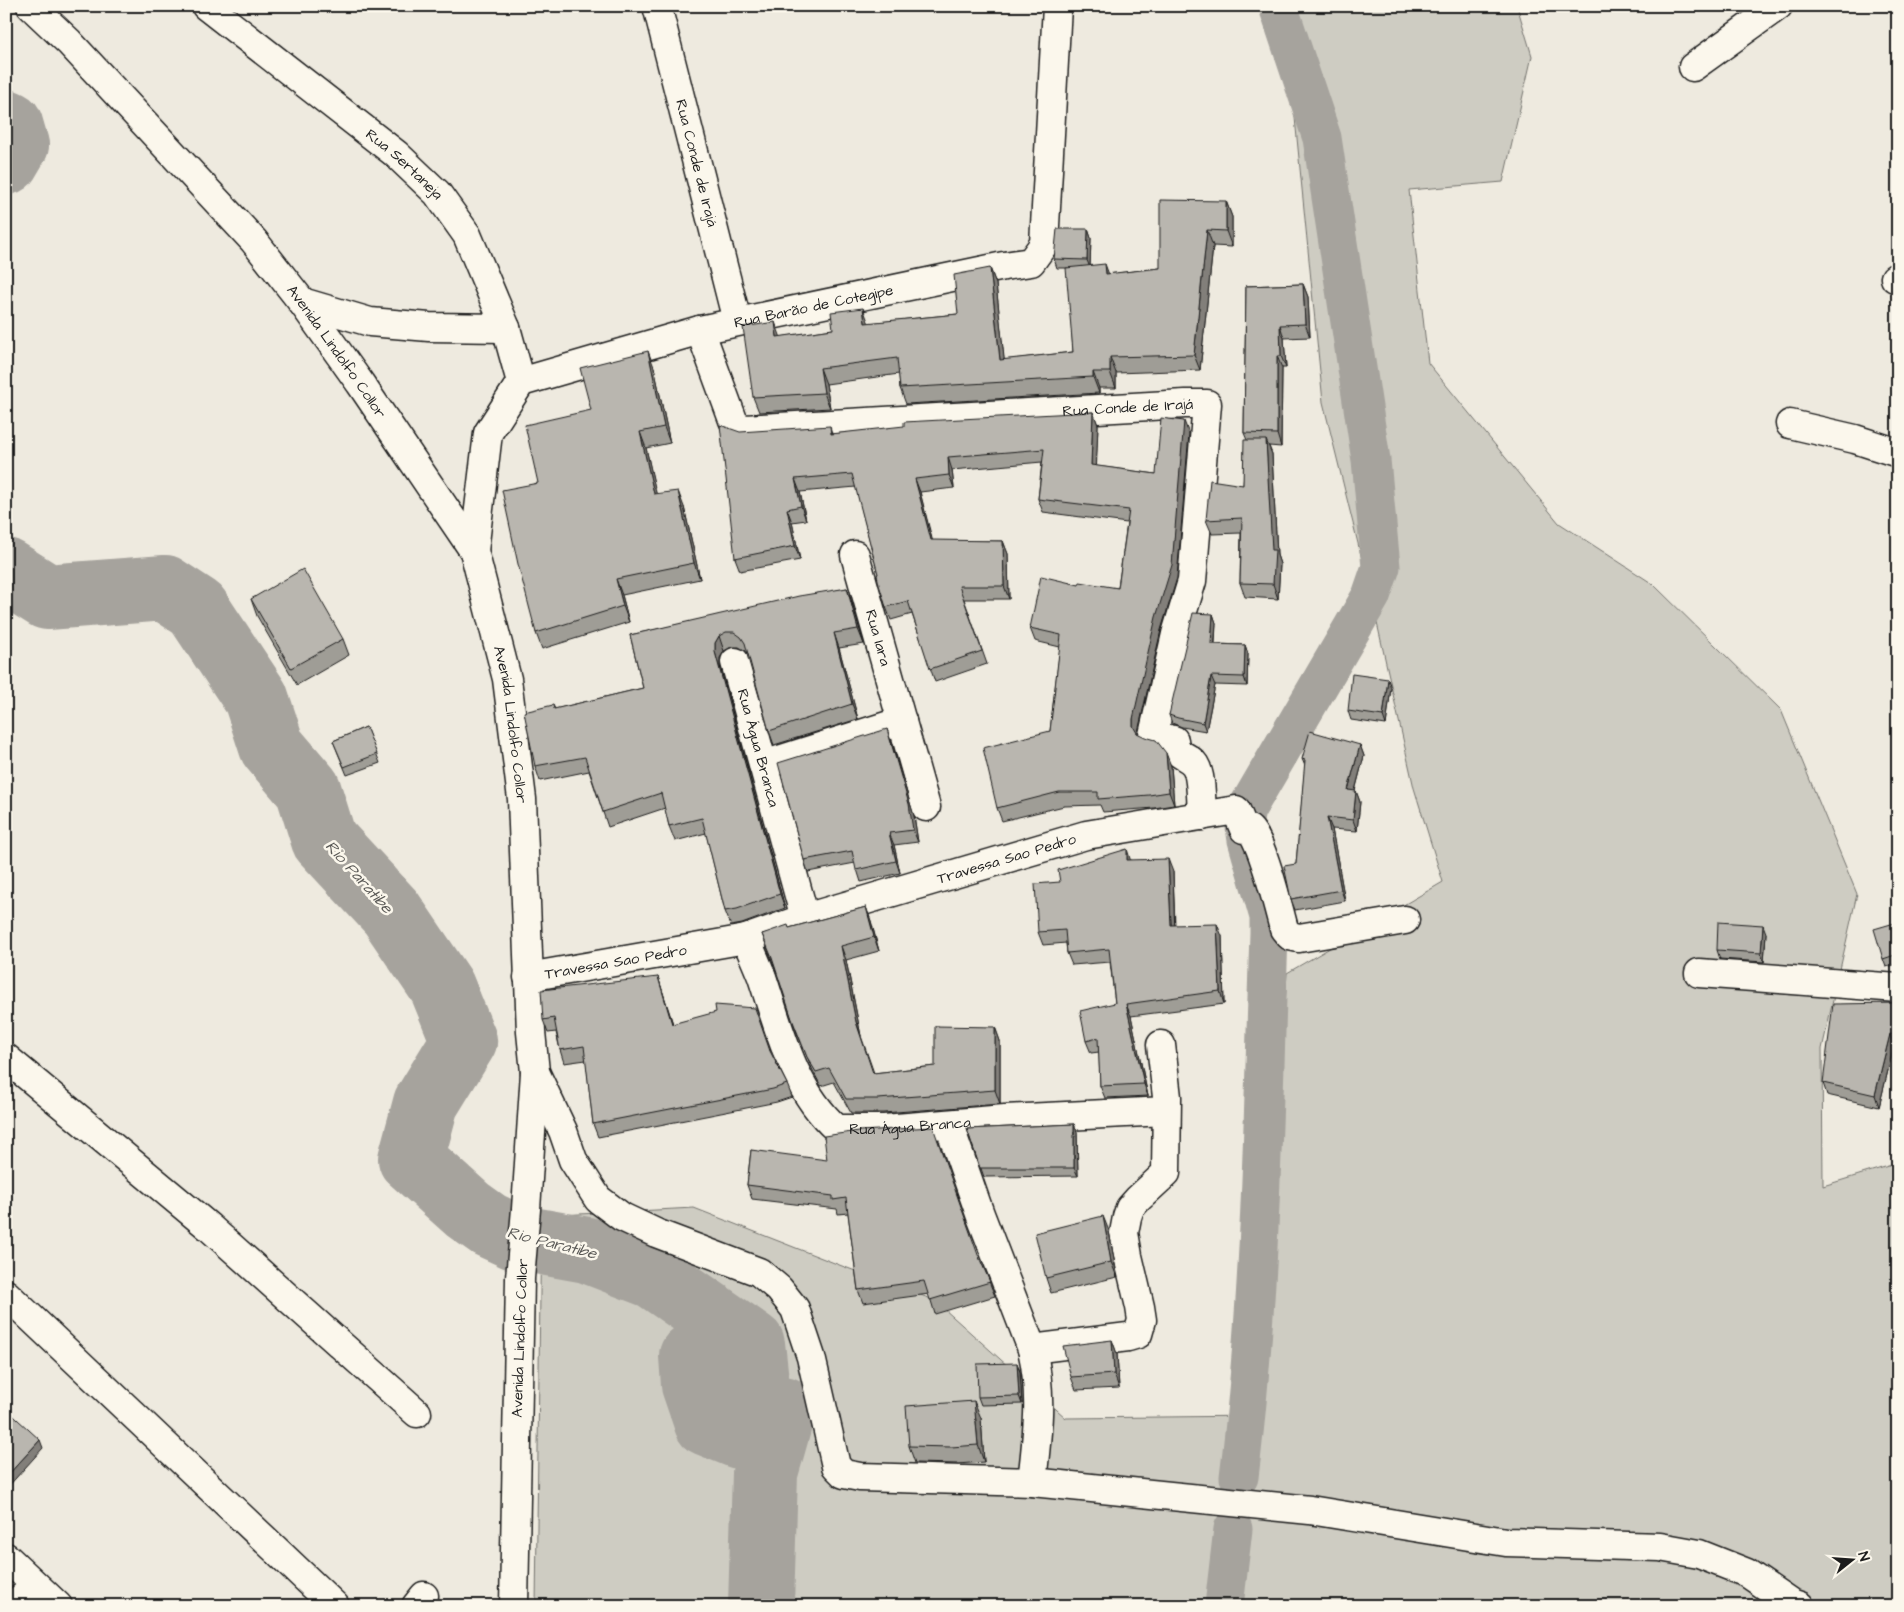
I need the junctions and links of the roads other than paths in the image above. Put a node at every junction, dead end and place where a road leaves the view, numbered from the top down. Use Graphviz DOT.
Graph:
graph roads {
  1 [pos="30,6"];
  2 [pos="206,6"];
  3 [pos="657,6"];
  4 [pos="1057,6"];
  5 [pos="1778,6"];
  6 [pos="1693,67"];
  7 [pos="302,302"];
  8 [pos="737,321"];
  9 [pos="506,328"];
  10 [pos="700,330"];
  11 [pos="521,382"];
  12 [pos="1790,424"];
  13 [pos="1898,452"];
  14 [pos="474,551"];
  15 [pos="855,555"];
  16 [pos="736,662"];
  17 [pos="902,721"];
  18 [pos="763,765"];
  19 [pos="926,807"];
  20 [pos="1202,816"];
  21 [pos="805,918"];
  22 [pos="1405,920"];
  23 [pos="746,938"];
  24 [pos="1699,973"];
  25 [pos="528,977"];
  26 [pos="1898,988"];
  27 [pos="1162,1044"];
  28 [pos="6,1058"];
  29 [pos="536,1072"];
  30 [pos="1166,1110"];
  31 [pos="949,1125"];
  32 [pos="6,1294"];
  33 [pos="1032,1349"];
  34 [pos="417,1414"];
  35 [pos="1032,1482"];
  36 [pos="6,1557"];
  37 [pos="36,1586"];
  38 [pos="12,1606"];
  39 [pos="58,1606"];
  40 [pos="335,1606"];
  41 [pos="514,1606"];
  42 [pos="1800,1606"];
  1 -- 7 [label="street, Avenida Lindolfo Collor"];
  2 -- 9 [label="street, Rua Sertaneja"];
  3 -- 8 [label="street, Rua Conde de Irajá"];
  4 -- 8 [label="street, Rua Barão de Cotegipe"];
  5 -- 6 [label="street"];
  7 -- 9 [label="street"];
  7 -- 14 [label="street, Avenida Lindolfo Collor"];
  8 -- 10 [label="street, Rua Barão de Cotegipe"];
  9 -- 11 [label="street, Rua Sertaneja"];
  10 -- 11 [label="street, Rua Barão de Cotegipe"];
  10 -- 20 [label="street, Rua Conde de Irajá"];
  11 -- 14 [label="street"];
  12 -- 13 [label="street"];
  14 -- 25 [label="street, Avenida Lindolfo Collor"];
  15 -- 17 [label="street, Rua Iara"];
  16 -- 18 [label="street, Rua Água Branca"];
  17 -- 18 [label="street"];
  17 -- 19 [label="street, Rua Iara"];
  18 -- 21 [label="street, Rua Água Branca"];
  20 -- 21 [label="street, Travessa Sao Pedro"];
  20 -- 22 [label="street, Travessa Sao Pedro"];
  21 -- 23 [label="street, Travessa Sao Pedro"];
  23 -- 25 [label="street, Travessa Sao Pedro"];
  23 -- 31 [label="street, Rua Água Branca"];
  24 -- 26 [label="street"];
  25 -- 29 [label="street, Avenida Lindolfo Collor"];
  27 -- 30 [label="street"];
  28 -- 34 [label="street"];
  29 -- 35 [label="street"];
  29 -- 41 [label="street, Avenida Lindolfo Collor"];
  30 -- 31 [label="street, Rua Água Branca"];
  30 -- 33 [label="street"];
  31 -- 33 [label="street"];
  32 -- 40 [label="street"];
  33 -- 35 [label="street"];
  35 -- 42 [label="street"];
  36 -- 37 [label="street"];
  37 -- 38 [label="street"];
  37 -- 39 [label="street"];
}
